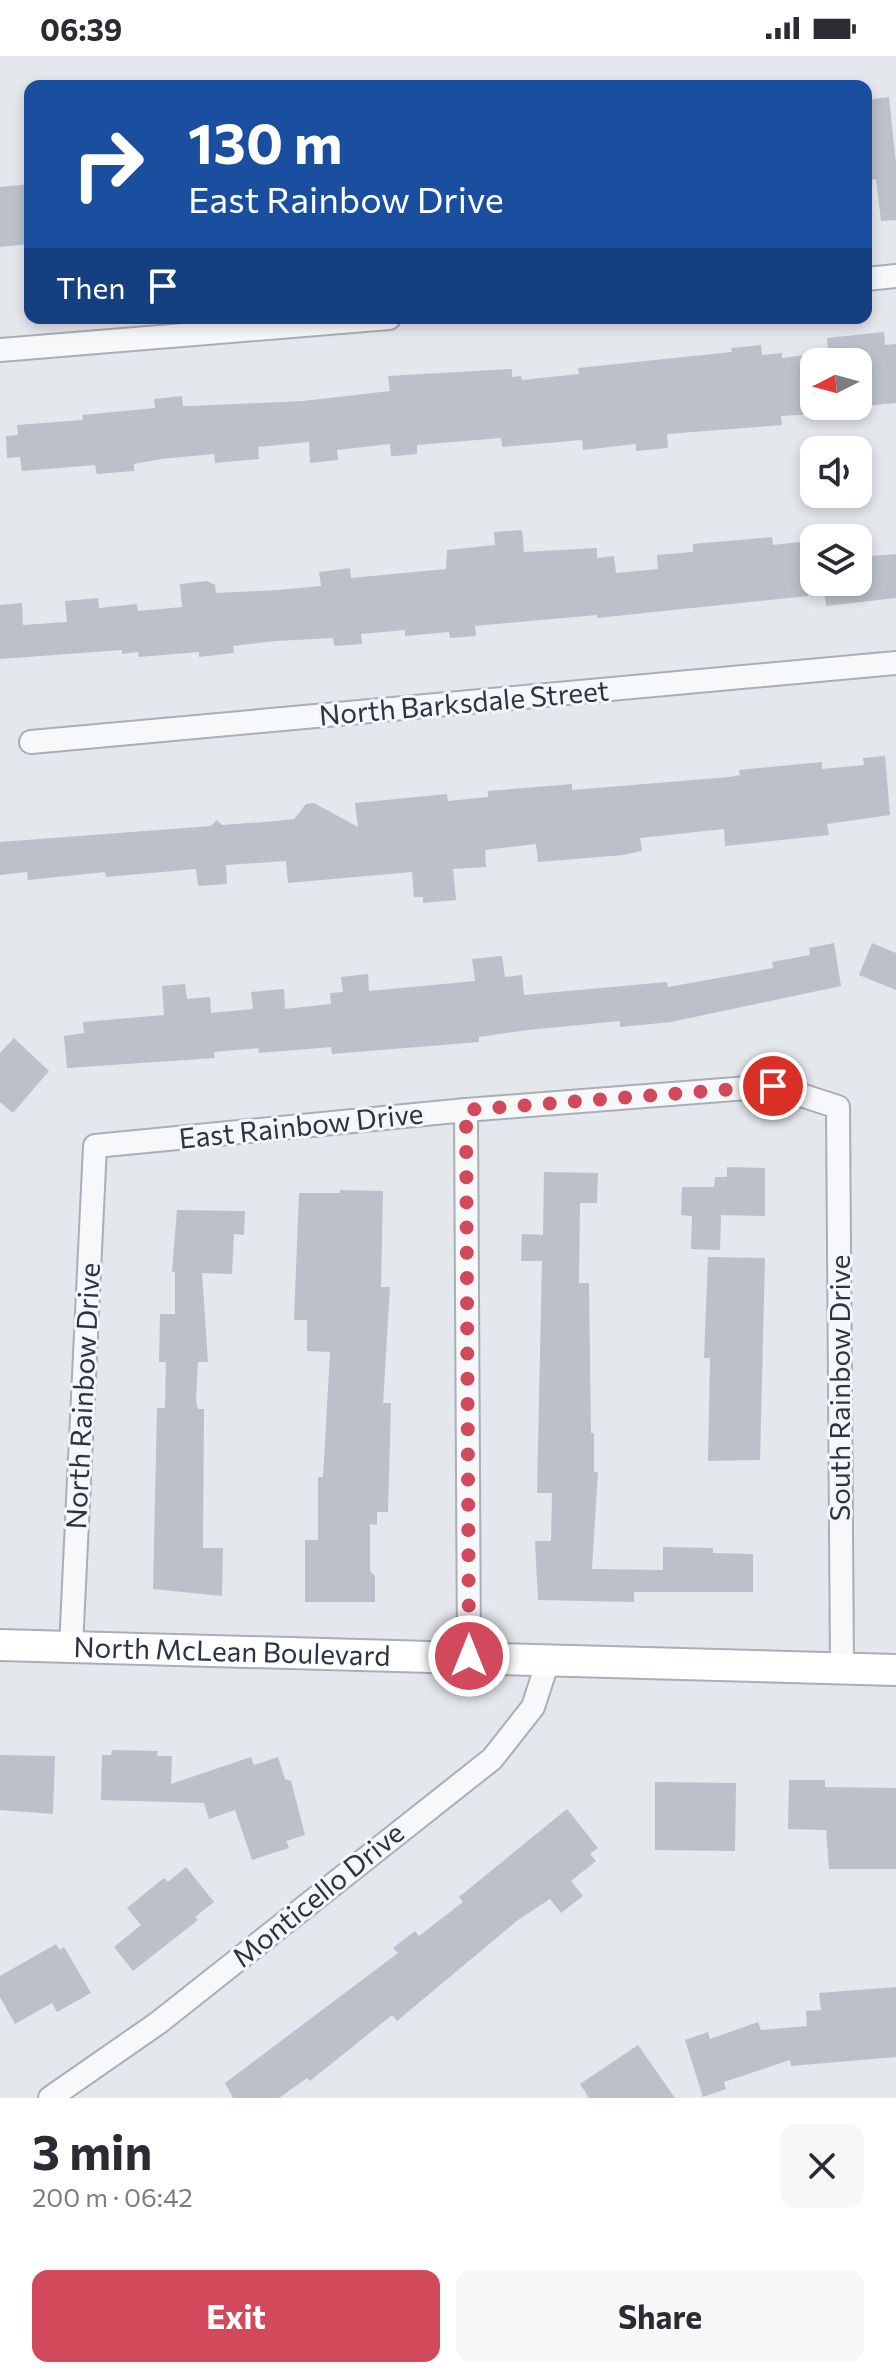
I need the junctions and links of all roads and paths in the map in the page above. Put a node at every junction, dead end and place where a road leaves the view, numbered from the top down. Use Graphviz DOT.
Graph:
graph roads {
  1 [pos="896,276"];
  2 [pos="872,278"];
  3 [pos="316,324"];
  4 [pos="0,350"];
  5 [pos="896,663"];
  6 [pos="31,742"];
  7 [pos="838,1107"];
  8 [pos="466,1110"];
  9 [pos="95,1146"];
  10 [pos="0,1645"];
  11 [pos="71,1647"];
  12 [pos="469,1656"];
  13 [pos="548,1661"];
  14 [pos="842,1668"];
  15 [pos="896,1670"];
  16 [pos="50,2098"];
  1 -- 2 [label="street"];
  3 -- 4 [label="street"];
  5 -- 6 [label="street, North Barksdale Street"];
  7 -- 8 [label="street, East Rainbow Drive"];
  7 -- 14 [label="street, South Rainbow Drive"];
  8 -- 9 [label="street, East Rainbow Drive"];
  8 -- 12 [label="street"];
  9 -- 11 [label="street, North Rainbow Drive"];
  10 -- 11 [label="main road, North McLean Boulevard"];
  11 -- 12 [label="main road, North McLean Boulevard"];
  12 -- 13 [label="main road, North McLean Boulevard"];
  13 -- 14 [label="main road, North McLean Boulevard"];
  13 -- 16 [label="street, Monticello Drive"];
  14 -- 15 [label="main road, North McLean Boulevard"];
}
